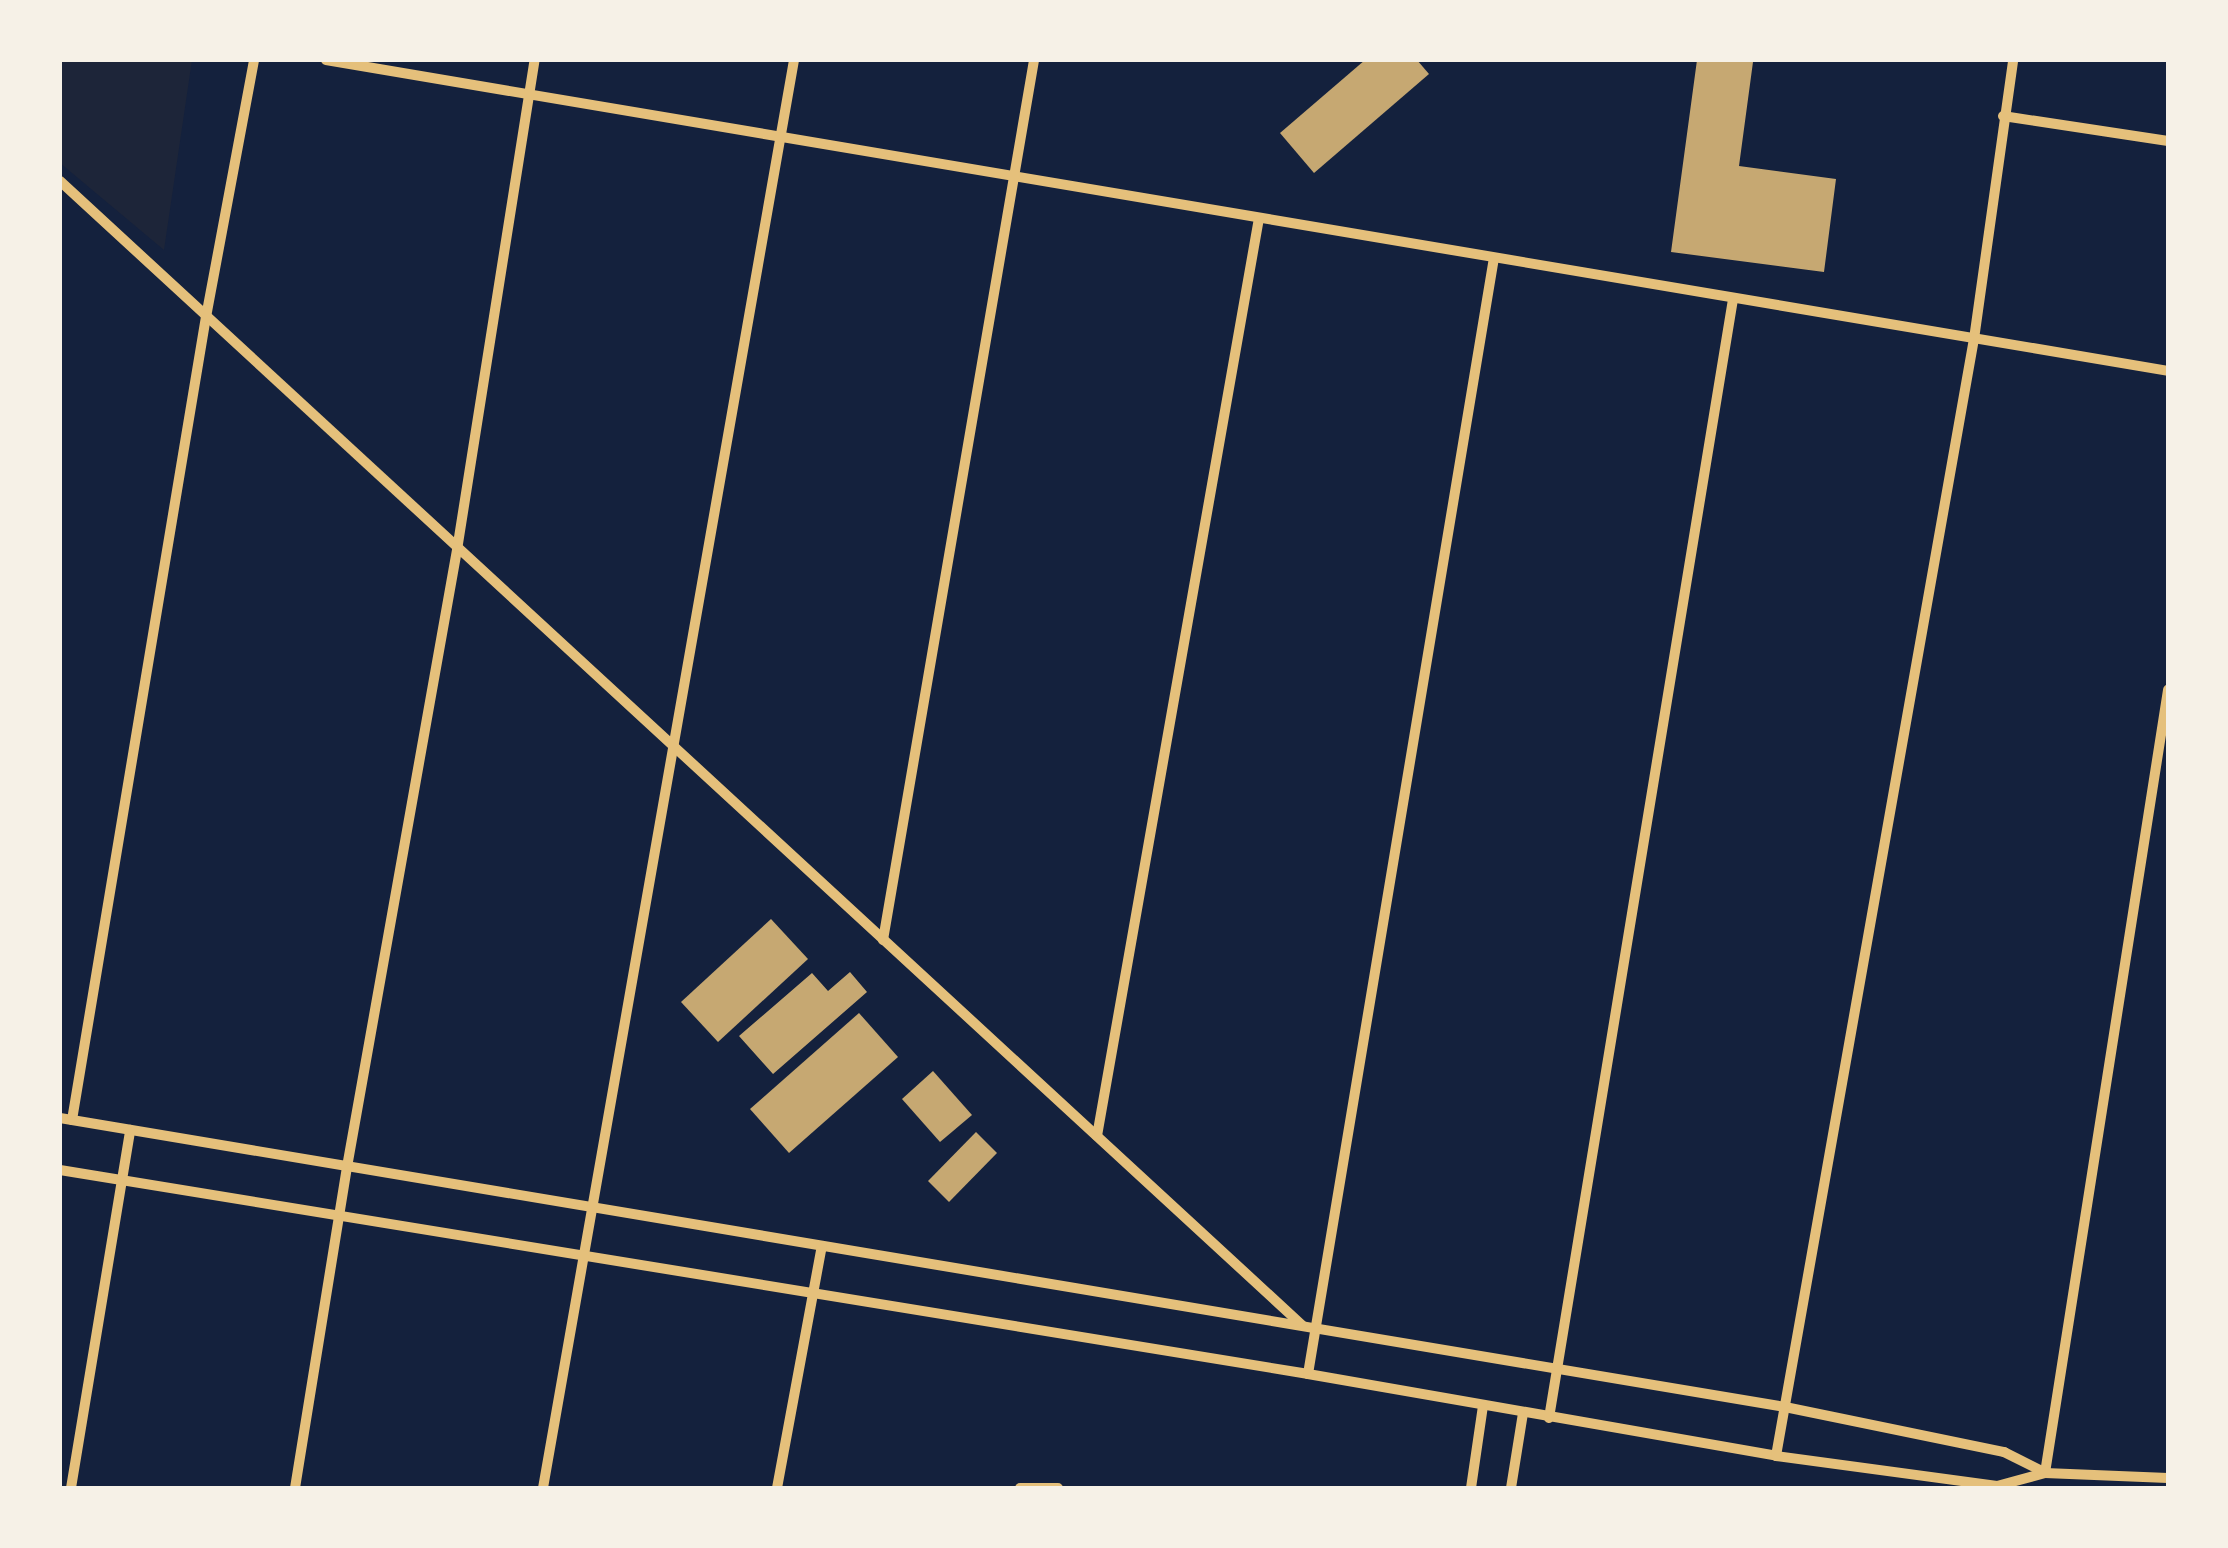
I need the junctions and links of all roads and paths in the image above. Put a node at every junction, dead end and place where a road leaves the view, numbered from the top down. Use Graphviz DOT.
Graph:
graph roads {
  1 [pos="254,60"];
  2 [pos="326,60"];
  3 [pos="535,60"];
  4 [pos="794,60"];
  5 [pos="1034,60"];
  6 [pos="2013,60"];
  7 [pos="531,97"];
  8 [pos="2003,116"];
  9 [pos="781,136"];
  10 [pos="2168,141"];
  11 [pos="1016,176"];
  12 [pos="60,181"];
  13 [pos="1259,218"];
  14 [pos="1494,258"];
  15 [pos="1733,298"];
  16 [pos="206,317"];
  17 [pos="1974,339"];
  18 [pos="2168,371"];
  19 [pos="458,550"];
  20 [pos="2168,690"];
  21 [pos="674,748"];
  22 [pos="883,940"];
  23 [pos="66,1119"];
  24 [pos="130,1130"];
  25 [pos="1096,1136"];
  26 [pos="347,1167"];
  27 [pos="60,1170"];
  28 [pos="122,1180"];
  29 [pos="589,1207"];
  30 [pos="339,1215"];
  31 [pos="822,1246"];
  32 [pos="581,1255"];
  33 [pos="812,1293"];
  34 [pos="1302,1325"];
  35 [pos="1315,1328"];
  36 [pos="1557,1369"];
  37 [pos="1308,1374"];
  38 [pos="1484,1406"];
  39 [pos="1785,1407"];
  40 [pos="1523,1414"];
  41 [pos="1549,1418"];
  42 [pos="1776,1456"];
  43 [pos="2045,1472"];
  44 [pos="2168,1478"];
  45 [pos="70,1488"];
  46 [pos="296,1488"];
  47 [pos="543,1488"];
  48 [pos="777,1488"];
  49 [pos="1020,1488"];
  50 [pos="1058,1488"];
  51 [pos="1471,1488"];
  52 [pos="1511,1488"];
  1 -- 16 [label="street"];
  2 -- 7 [label="street"];
  3 -- 7 [label="street"];
  4 -- 9 [label="street"];
  5 -- 11 [label="street"];
  6 -- 8 [label="street"];
  7 -- 9 [label="street"];
  7 -- 19 [label="street"];
  8 -- 10 [label="street"];
  8 -- 17 [label="street"];
  9 -- 11 [label="street"];
  9 -- 21 [label="street"];
  11 -- 13 [label="street"];
  11 -- 22 [label="street"];
  12 -- 16 [label="street"];
  13 -- 14 [label="street"];
  13 -- 25 [label="street"];
  14 -- 15 [label="street"];
  14 -- 35 [label="street"];
  15 -- 17 [label="street"];
  15 -- 36 [label="street"];
  16 -- 19 [label="street"];
  16 -- 23 [label="street"];
  17 -- 18 [label="street"];
  17 -- 39 [label="street"];
  19 -- 21 [label="street"];
  19 -- 26 [label="street"];
  20 -- 43 [label="street"];
  21 -- 22 [label="street"];
  21 -- 29 [label="street"];
  22 -- 25 [label="street"];
  23 -- 24 [label="street"];
  24 -- 26 [label="street"];
  24 -- 28 [label="street"];
  25 -- 34 [label="street"];
  26 -- 29 [label="street"];
  26 -- 30 [label="street"];
  27 -- 28 [label="street"];
  28 -- 30 [label="street"];
  28 -- 45 [label="street"];
  29 -- 31 [label="street"];
  29 -- 32 [label="street"];
  30 -- 32 [label="street"];
  30 -- 46 [label="street"];
  31 -- 33 [label="street"];
  31 -- 34 [label="street"];
  32 -- 33 [label="street"];
  32 -- 47 [label="street"];
  33 -- 37 [label="street"];
  33 -- 48 [label="street"];
  34 -- 35 [label="street"];
  35 -- 36 [label="street"];
  35 -- 37 [label="street"];
  36 -- 39 [label="street"];
  36 -- 41 [label="street"];
  37 -- 38 [label="street"];
  38 -- 40 [label="street"];
  38 -- 51 [label="street"];
  39 -- 42 [label="street"];
  39 -- 43 [label="street"];
  40 -- 41 [label="street"];
  40 -- 52 [label="street"];
  41 -- 42 [label="street"];
  42 -- 43 [label="street"];
  43 -- 44 [label="street"];
  49 -- 50 [label="street"];
}
